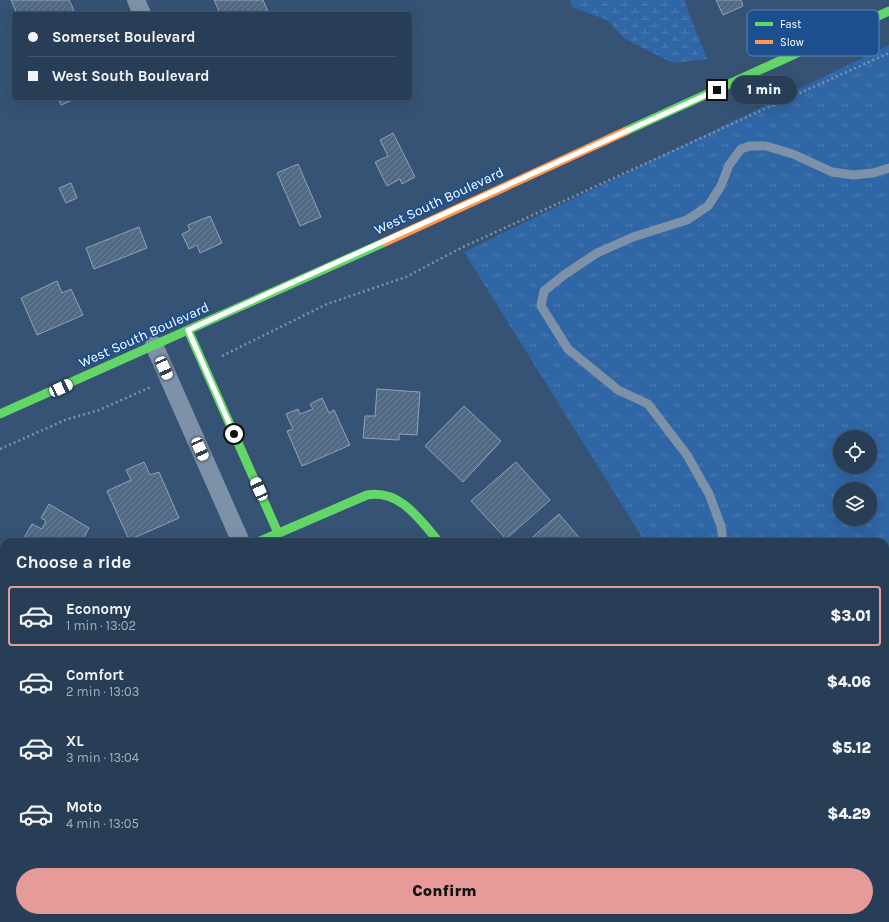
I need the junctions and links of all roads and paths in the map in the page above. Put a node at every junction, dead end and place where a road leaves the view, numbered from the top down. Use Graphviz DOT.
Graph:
graph roads {
  1 [pos="136,0"];
  2 [pos="889,11"];
  3 [pos="141,12"];
  4 [pos="879,16"];
  5 [pos="889,53"];
  6 [pos="790,56"];
  7 [pos="889,168"];
  8 [pos="188,330"];
  9 [pos="154,345"];
  10 [pos="223,355"];
  11 [pos="148,388"];
  12 [pos="0,414"];
  13 [pos="0,449"];
  14 [pos="278,533"];
  15 [pos="239,538"];
  16 [pos="267,538"];
  17 [pos="436,538"];
  18 [pos="722,538"];
  1 -- 3 [label="street"];
  2 -- 4 [label="main road, West South Boulevard"];
  5 -- 10 [label="path"];
  6 -- 8 [label="main road, West South Boulevard"];
  7 -- 18 [label="lane"];
  8 -- 9 [label="main road, West South Boulevard"];
  8 -- 14 [label="main road"];
  9 -- 12 [label="main road, West South Boulevard"];
  9 -- 15 [label="street"];
  11 -- 13 [label="path"];
  14 -- 16 [label="main road"];
  14 -- 17 [label="main road"];
}
